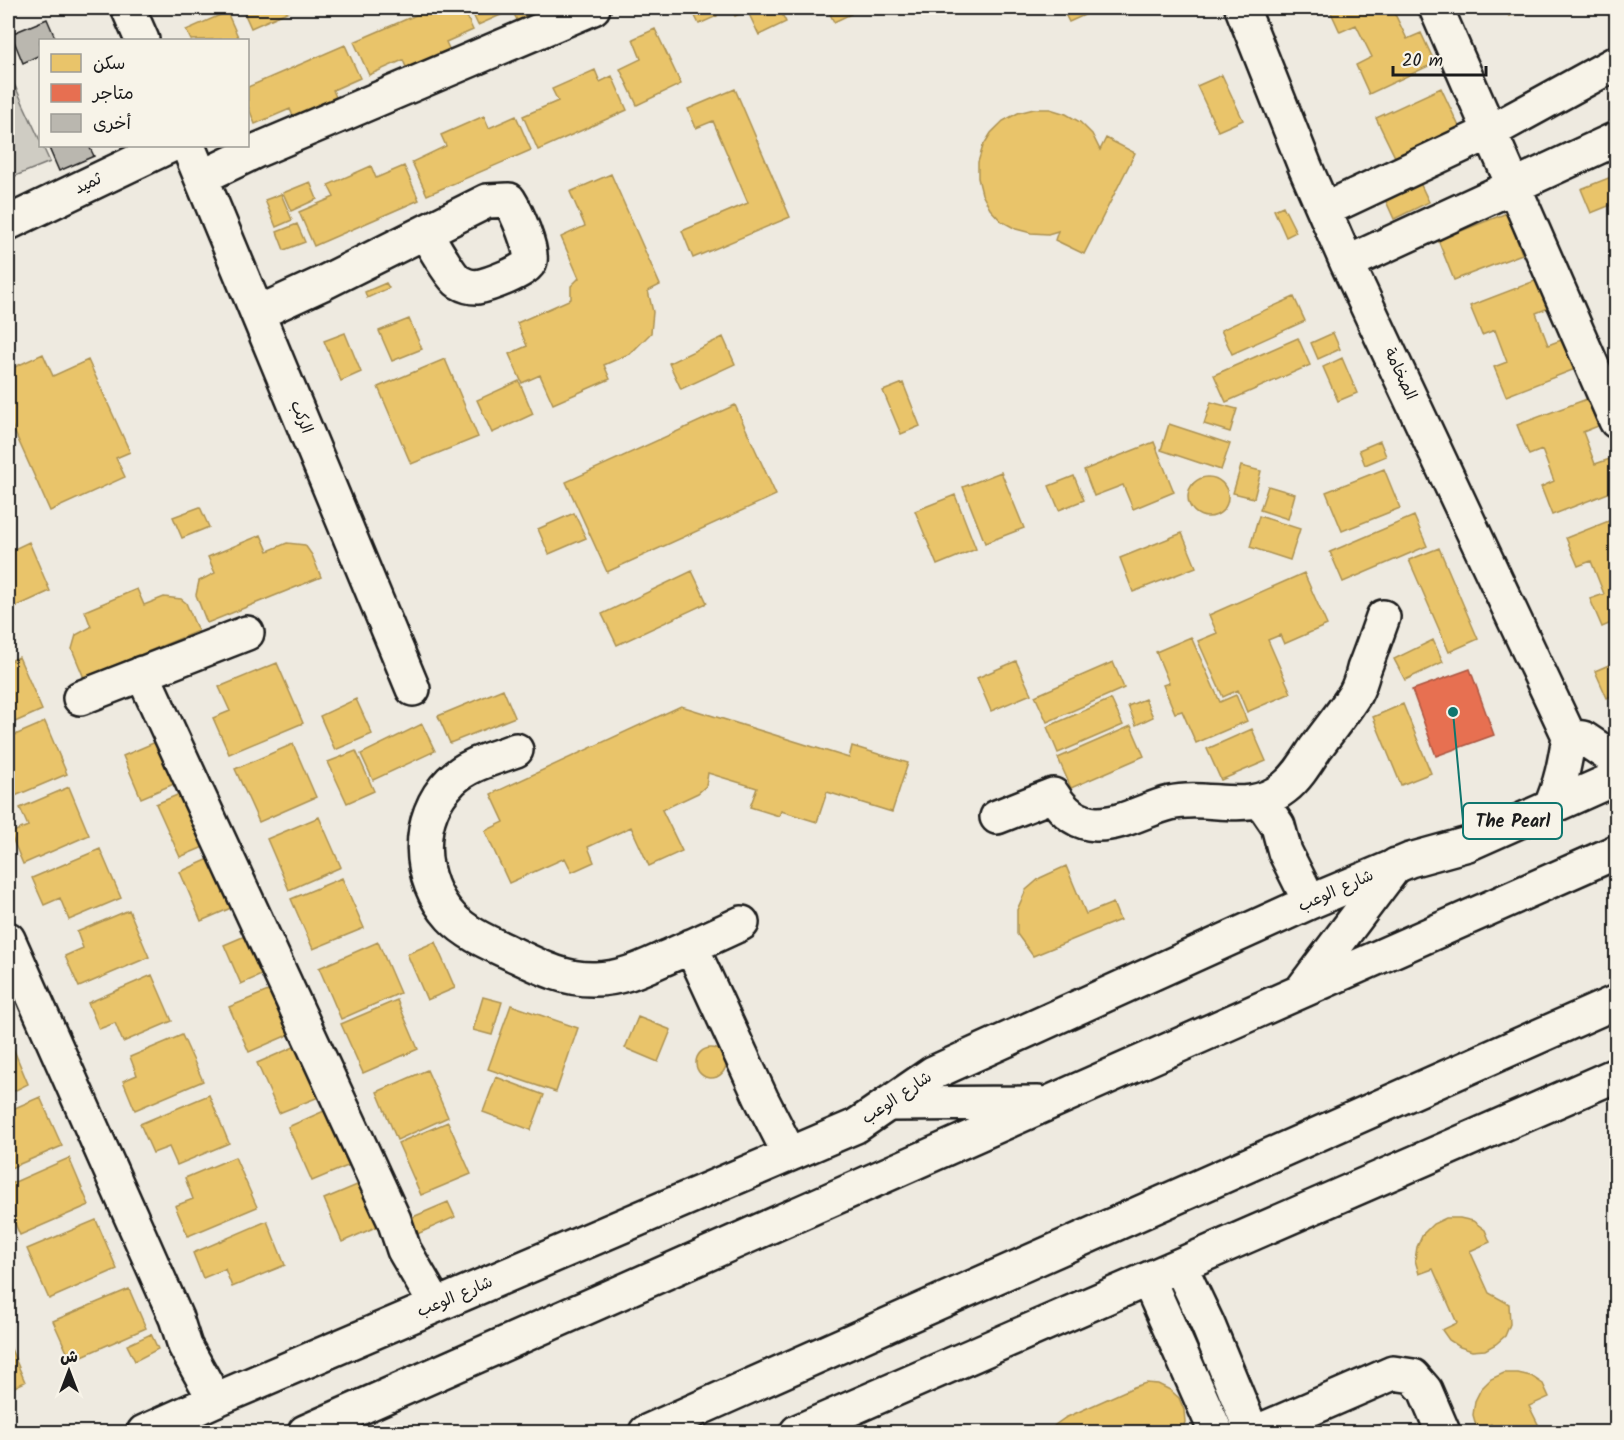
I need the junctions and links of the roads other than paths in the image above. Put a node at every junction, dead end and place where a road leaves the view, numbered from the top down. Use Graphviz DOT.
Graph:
graph roads {
  1 [pos="128,8"];
  2 [pos="593,8"];
  3 [pos="1242,8"];
  4 [pos="1436,8"];
  5 [pos="142,39"];
  6 [pos="1617,63"];
  7 [pos="1490,132"];
  8 [pos="1617,140"];
  9 [pos="167,147"];
  10 [pos="188,147"];
  11 [pos="202,177"];
  12 [pos="1514,187"];
  13 [pos="1324,210"];
  14 [pos="8,223"];
  15 [pos="425,232"];
  16 [pos="1347,263"];
  17 [pos="258,313"];
  18 [pos="1617,422"];
  19 [pos="1383,617"];
  20 [pos="246,633"];
  21 [pos="142,673"];
  22 [pos="413,689"];
  23 [pos="80,698"];
  24 [pos="1569,736"];
  25 [pos="516,750"];
  26 [pos="1617,760"];
  27 [pos="1617,778"];
  28 [pos="1261,801"];
  29 [pos="1550,808"];
  30 [pos="997,817"];
  31 [pos="1617,852"];
  32 [pos="1396,865"];
  33 [pos="1310,902"];
  34 [pos="742,923"];
  35 [pos="8,939"];
  36 [pos="692,946"];
  37 [pos="1300,993"];
  38 [pos="1617,1002"];
  39 [pos="1617,1075"];
  40 [pos="1052,1103"];
  41 [pos="888,1104"];
  42 [pos="789,1154"];
  43 [pos="1180,1266"];
  44 [pos="1148,1280"];
  45 [pos="436,1305"];
  46 [pos="215,1400"];
  47 [pos="144,1432"];
  48 [pos="305,1432"];
  49 [pos="646,1432"];
  50 [pos="797,1432"];
  51 [pos="1216,1432"];
  52 [pos="1252,1432"];
  53 [pos="1257,1432"];
  54 [pos="1443,1432"];
  1 -- 5 [label="street"];
  2 -- 11 [label="street"];
  3 -- 13 [label="street, الصخامة"];
  4 -- 7 [label="street"];
  6 -- 7 [label="street"];
  7 -- 12 [label="street"];
  7 -- 13 [label="street"];
  8 -- 12 [label="street"];
  9 -- 14 [label="street, ثميد"];
  10 -- 11 [label="street, الركب"];
  11 -- 17 [label="street, الركب"];
  12 -- 16 [label="street"];
  12 -- 18 [label="street"];
  13 -- 16 [label="street, الصخامة"];
  15 -- 17 [label="street"];
  16 -- 24 [label="street, الصخامة"];
  17 -- 22 [label="street, الركب"];
  19 -- 28 [label="street"];
  20 -- 21 [label="street"];
  21 -- 23 [label="street"];
  21 -- 45 [label="street"];
  24 -- 26 [label="street"];
  24 -- 29 [label="street"];
  25 -- 36 [label="street"];
  27 -- 29 [label="street, شارع الوعب"];
  28 -- 30 [label="street"];
  28 -- 33 [label="street"];
  29 -- 32 [label="street, شارع الوعب"];
  31 -- 37 [label="street"];
  32 -- 33 [label="street, شارع الوعب"];
  32 -- 37 [label="street"];
  33 -- 41 [label="street, شارع الوعب"];
  34 -- 36 [label="street"];
  35 -- 46 [label="street"];
  36 -- 42 [label="street"];
  37 -- 40 [label="street"];
  38 -- 49 [label="street"];
  39 -- 43 [label="street"];
  40 -- 41 [label="street"];
  40 -- 48 [label="street"];
  41 -- 42 [label="street, شارع الوعب"];
  42 -- 45 [label="street, شارع الوعب"];
  43 -- 44 [label="street"];
  43 -- 52 [label="street"];
  44 -- 50 [label="street"];
  44 -- 51 [label="street"];
  45 -- 46 [label="street, شارع الوعب"];
  46 -- 47 [label="street, شارع الوعب"];
  53 -- 54 [label="street"];
}
